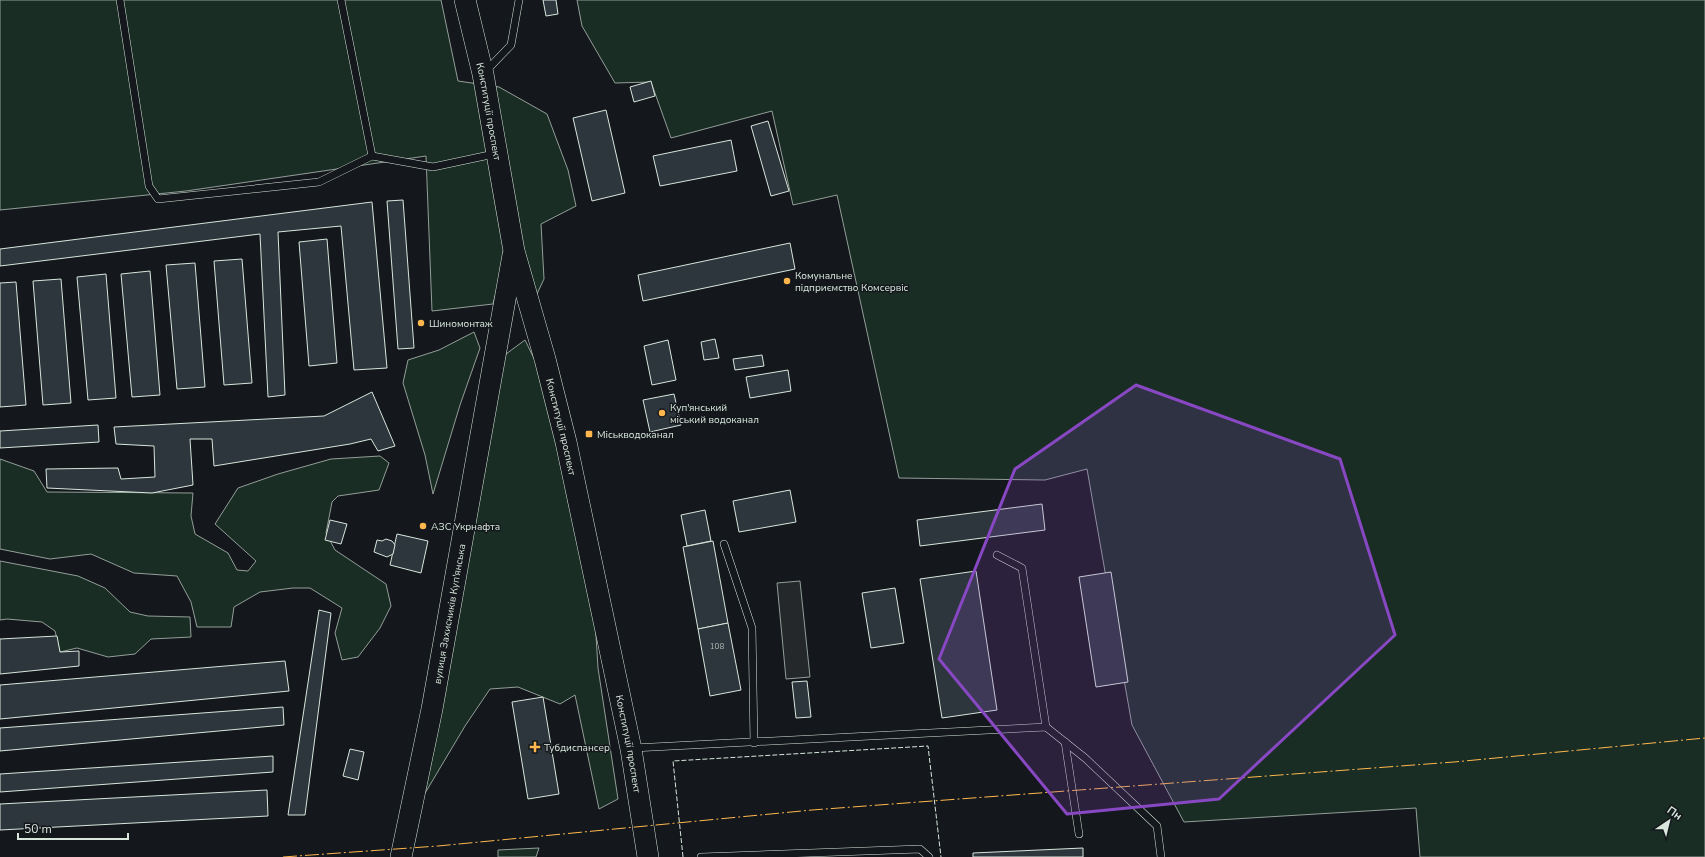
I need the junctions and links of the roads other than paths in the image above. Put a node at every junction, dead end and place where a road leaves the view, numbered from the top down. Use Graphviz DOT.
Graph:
graph roads {
  1 [pos="120,0"];
  2 [pos="341,0"];
  3 [pos="465,0"];
  4 [pos="519,0"];
  5 [pos="483,74"];
  6 [pos="496,153"];
  7 [pos="372,156"];
  8 [pos="514,251"];
  9 [pos="724,544"];
  10 [pos="997,555"];
  11 [pos="1046,727"];
  12 [pos="1065,742"];
  13 [pos="754,743"];
  14 [pos="631,748"];
  15 [pos="1079,834"];
  16 [pos="401,857"];
  17 [pos="648,857"];
  18 [pos="701,857"];
  19 [pos="929,857"];
  20 [pos="1160,857"];
  1 -- 7 [label="lane"];
  2 -- 7 [label="lane"];
  3 -- 5 [label="main road, Конституції проспект"];
  4 -- 5 [label="lane"];
  5 -- 6 [label="main road, Конституції проспект"];
  6 -- 7 [label="lane"];
  6 -- 8 [label="main road, Конституції проспект"];
  8 -- 14 [label="main road, Конституції проспект"];
  8 -- 16 [label="main road, вулиця Захисників Куп'янська"];
  9 -- 13 [label="lane"];
  10 -- 11 [label="lane"];
  11 -- 12 [label="lane"];
  11 -- 13 [label="lane"];
  12 -- 15 [label="lane"];
  12 -- 20 [label="lane"];
  13 -- 14 [label="lane"];
  14 -- 17 [label="main road, Конституції проспект"];
  18 -- 19 [label="lane"];
}
